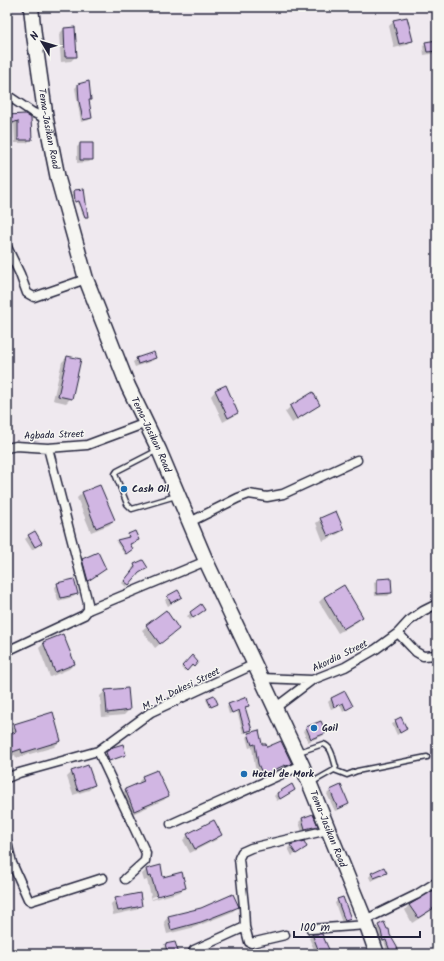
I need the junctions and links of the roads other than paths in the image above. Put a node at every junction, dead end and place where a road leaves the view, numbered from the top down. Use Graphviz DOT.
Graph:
graph roads {
  1 [pos="31,7"];
  2 [pos="7,95"];
  3 [pos="46,119"];
  4 [pos="7,247"];
  5 [pos="86,279"];
  6 [pos="146,423"];
  7 [pos="7,448"];
  8 [pos="48,448"];
  9 [pos="159,450"];
  10 [pos="357,460"];
  11 [pos="178,496"];
  12 [pos="190,522"];
  13 [pos="206,561"];
  14 [pos="437,604"];
  15 [pos="88,610"];
  16 [pos="398,633"];
  17 [pos="7,651"];
  18 [pos="437,655"];
  19 [pos="255,664"];
  20 [pos="261,678"];
  21 [pos="312,680"];
  22 [pos="275,708"];
  23 [pos="98,750"];
  24 [pos="427,757"];
  25 [pos="299,759"];
  26 [pos="334,770"];
  27 [pos="7,778"];
  28 [pos="309,784"];
  29 [pos="171,824"];
  30 [pos="328,830"];
  31 [pos="7,842"];
  32 [pos="9,864"];
  33 [pos="103,878"];
  34 [pos="125,879"];
  35 [pos="437,882"];
  36 [pos="366,923"];
  37 [pos="245,927"];
  38 [pos="311,928"];
  39 [pos="286,935"];
  40 [pos="192,954"];
  41 [pos="377,954"];
  1 -- 3 [label="highway, Tema-Jasikan Road"];
  2 -- 3 [label="street"];
  3 -- 5 [label="highway, Tema-Jasikan Road"];
  4 -- 5 [label="street"];
  5 -- 6 [label="highway, Tema-Jasikan Road"];
  6 -- 8 [label="street, Agbada Street"];
  6 -- 9 [label="highway, Tema-Jasikan Road"];
  7 -- 8 [label="street, Agbada Street"];
  8 -- 15 [label="street"];
  9 -- 11 [label="highway, Tema-Jasikan Road"];
  9 -- 11 [label="lane"];
  10 -- 12 [label="street"];
  11 -- 12 [label="highway, Tema-Jasikan Road"];
  12 -- 13 [label="highway, Tema-Jasikan Road"];
  13 -- 15 [label="street"];
  13 -- 19 [label="highway, Tema-Jasikan Road"];
  14 -- 16 [label="street, Akordia Street"];
  15 -- 17 [label="street"];
  16 -- 18 [label="street"];
  16 -- 21 [label="street, Akordia Street"];
  19 -- 20 [label="highway, Tema-Jasikan Road"];
  19 -- 23 [label="street, M. M. Dakesi Street"];
  20 -- 21 [label="street, Akordia Street"];
  20 -- 22 [label="highway, Tema-Jasikan Road"];
  21 -- 22 [label="street"];
  22 -- 25 [label="highway, Tema-Jasikan Road"];
  23 -- 27 [label="street, M. M. Dakesi Street"];
  23 -- 34 [label="street"];
  24 -- 26 [label="lane"];
  25 -- 26 [label="lane"];
  25 -- 28 [label="highway, Tema-Jasikan Road"];
  25 -- 29 [label="street"];
  26 -- 28 [label="lane"];
  28 -- 30 [label="highway, Tema-Jasikan Road"];
  30 -- 36 [label="highway, Tema-Jasikan Road"];
  30 -- 37 [label="street"];
  31 -- 32 [label="street"];
  32 -- 33 [label="street"];
  35 -- 36 [label="street"];
  36 -- 38 [label="street"];
  36 -- 41 [label="highway, Tema-Jasikan Road"];
  37 -- 39 [label="street"];
  37 -- 40 [label="street"];
}
